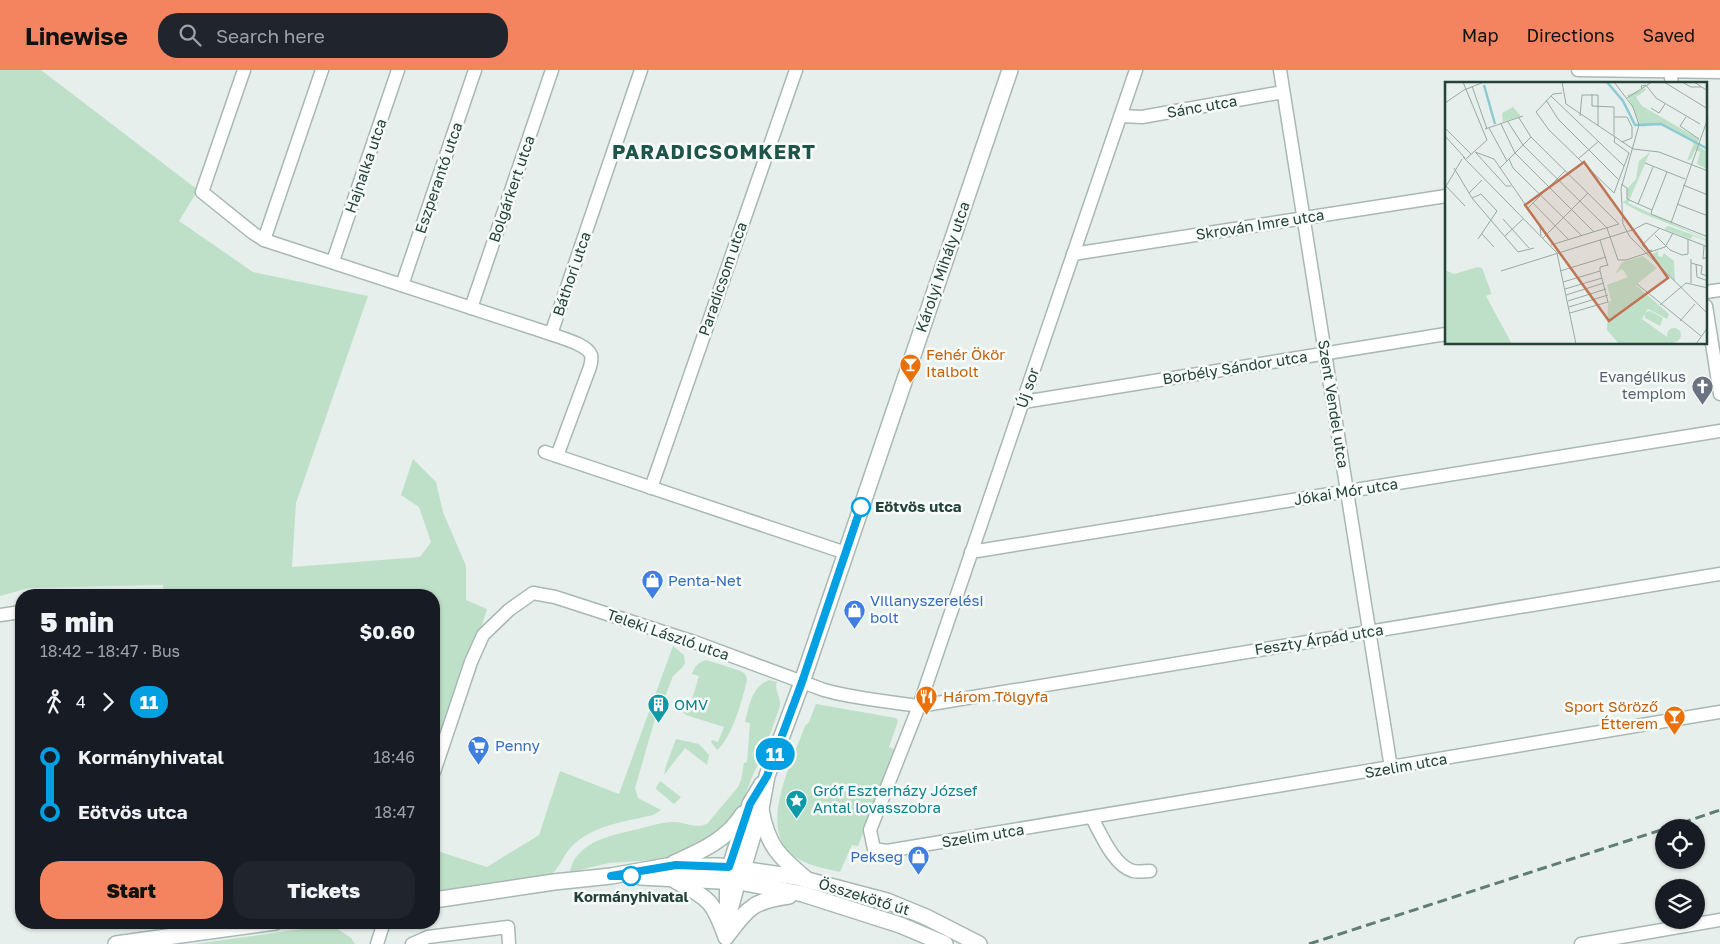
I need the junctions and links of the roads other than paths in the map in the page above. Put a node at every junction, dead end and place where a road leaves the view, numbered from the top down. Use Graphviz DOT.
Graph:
graph roads {
  1 [pos="244,70"];
  2 [pos="322,70"];
  3 [pos="398,70"];
  4 [pos="475,70"];
  5 [pos="552,70"];
  6 [pos="641,70"];
  7 [pos="796,70"];
  8 [pos="1010,70"];
  9 [pos="1136,70"];
  10 [pos="1280,70"];
  11 [pos="1578,70"];
  12 [pos="1720,72"];
  13 [pos="1671,78"];
  14 [pos="1284,92"];
  15 [pos="1121,116"];
  16 [pos="1445,196"];
  17 [pos="1304,218"];
  18 [pos="264,240"];
  19 [pos="1073,254"];
  20 [pos="333,261"];
  21 [pos="402,285"];
  22 [pos="472,308"];
  23 [pos="1708,319"];
  24 [pos="551,334"];
  25 [pos="1445,334"];
  26 [pos="1325,354"];
  27 [pos="1720,394"];
  28 [pos="1023,402"];
  29 [pos="1720,431"];
  30 [pos="651,488"];
  31 [pos="1347,492"];
  32 [pos="971,552"];
  33 [pos="846,553"];
  34 [pos="1720,574"];
  35 [pos="15,613"];
  36 [pos="0,615"];
  37 [pos="1369,632"];
  38 [pos="802,682"];
  39 [pos="919,706"];
  40 [pos="1720,712"];
  41 [pos="440,754"];
  42 [pos="1391,768"];
  43 [pos="755,806"];
  44 [pos="1092,818"];
  45 [pos="874,849"];
  46 [pos="1150,871"];
  47 [pos="669,872"];
  48 [pos="734,875"];
  49 [pos="805,887"];
  50 [pos="440,899"];
  51 [pos="1720,920"];
  52 [pos="224,929"];
  53 [pos="382,929"];
  54 [pos="726,941"];
  55 [pos="116,944"];
  56 [pos="377,944"];
  57 [pos="412,944"];
  58 [pos="509,944"];
  59 [pos="946,944"];
  60 [pos="979,944"];
  61 [pos="1581,944"];
  1 -- 18 [label="street"];
  2 -- 18 [label="street"];
  3 -- 20 [label="street, Hajnalka utca"];
  4 -- 21 [label="street, Eszperantó utca"];
  5 -- 22 [label="street, Bolgárkert utca"];
  6 -- 24 [label="street, Báthori utca"];
  7 -- 30 [label="street, Paradicsom utca"];
  8 -- 33 [label="street, Károlyi Mihály utca"];
  9 -- 15 [label="street, Új sor"];
  10 -- 14 [label="street, Szent Vendel utca"];
  11 -- 13 [label="street"];
  12 -- 13 [label="street"];
  14 -- 15 [label="street, Sánc utca"];
  14 -- 17 [label="street, Szent Vendel utca"];
  15 -- 19 [label="street, Új sor"];
  16 -- 17 [label="street, Skrován Imre utca"];
  17 -- 19 [label="street, Skrován Imre utca"];
  17 -- 26 [label="street, Szent Vendel utca"];
  18 -- 20 [label="street"];
  19 -- 28 [label="street, Új sor"];
  20 -- 21 [label="street"];
  21 -- 22 [label="street"];
  22 -- 24 [label="street"];
  23 -- 27 [label="street"];
  24 -- 30 [label="street, Báthori utca"];
  25 -- 26 [label="street, Borbély Sándor utca"];
  26 -- 28 [label="street, Borbély Sándor utca"];
  26 -- 31 [label="street, Szent Vendel utca"];
  28 -- 32 [label="street, Új sor"];
  29 -- 31 [label="street, Jókai Mór utca"];
  30 -- 33 [label="street"];
  31 -- 32 [label="street, Jókai Mór utca"];
  31 -- 37 [label="street, Szent Vendel utca"];
  32 -- 39 [label="street, Új sor"];
  33 -- 38 [label="street, Károlyi Mihály utca"];
  34 -- 37 [label="street, Feszty Árpád utca"];
  35 -- 36 [label="street"];
  37 -- 39 [label="street, Feszty Árpád utca"];
  37 -- 42 [label="street, Szent Vendel utca"];
  38 -- 39 [label="street, Teleki László utca"];
  38 -- 41 [label="street, Teleki László utca"];
  38 -- 43 [label="street, Károlyi Mihály utca"];
  39 -- 45 [label="street, Új sor"];
  40 -- 42 [label="street, Szelim utca"];
  42 -- 44 [label="street, Szelim utca"];
  43 -- 47 [label="street"];
  43 -- 48 [label="street, Károlyi Mihály utca"];
  43 -- 49 [label="street"];
  44 -- 45 [label="street, Szelim utca"];
  44 -- 46 [label="street"];
  47 -- 48 [label="street, Összekötő út"];
  47 -- 50 [label="street"];
  47 -- 54 [label="street"];
  48 -- 49 [label="street, Összekötő út"];
  48 -- 54 [label="street"];
  49 -- 54 [label="street"];
  49 -- 59 [label="street, Összekötő út"];
  49 -- 60 [label="street, Összekötő út"];
  51 -- 61 [label="street"];
  52 -- 55 [label="street"];
  53 -- 56 [label="street"];
  57 -- 58 [label="street"];
}
